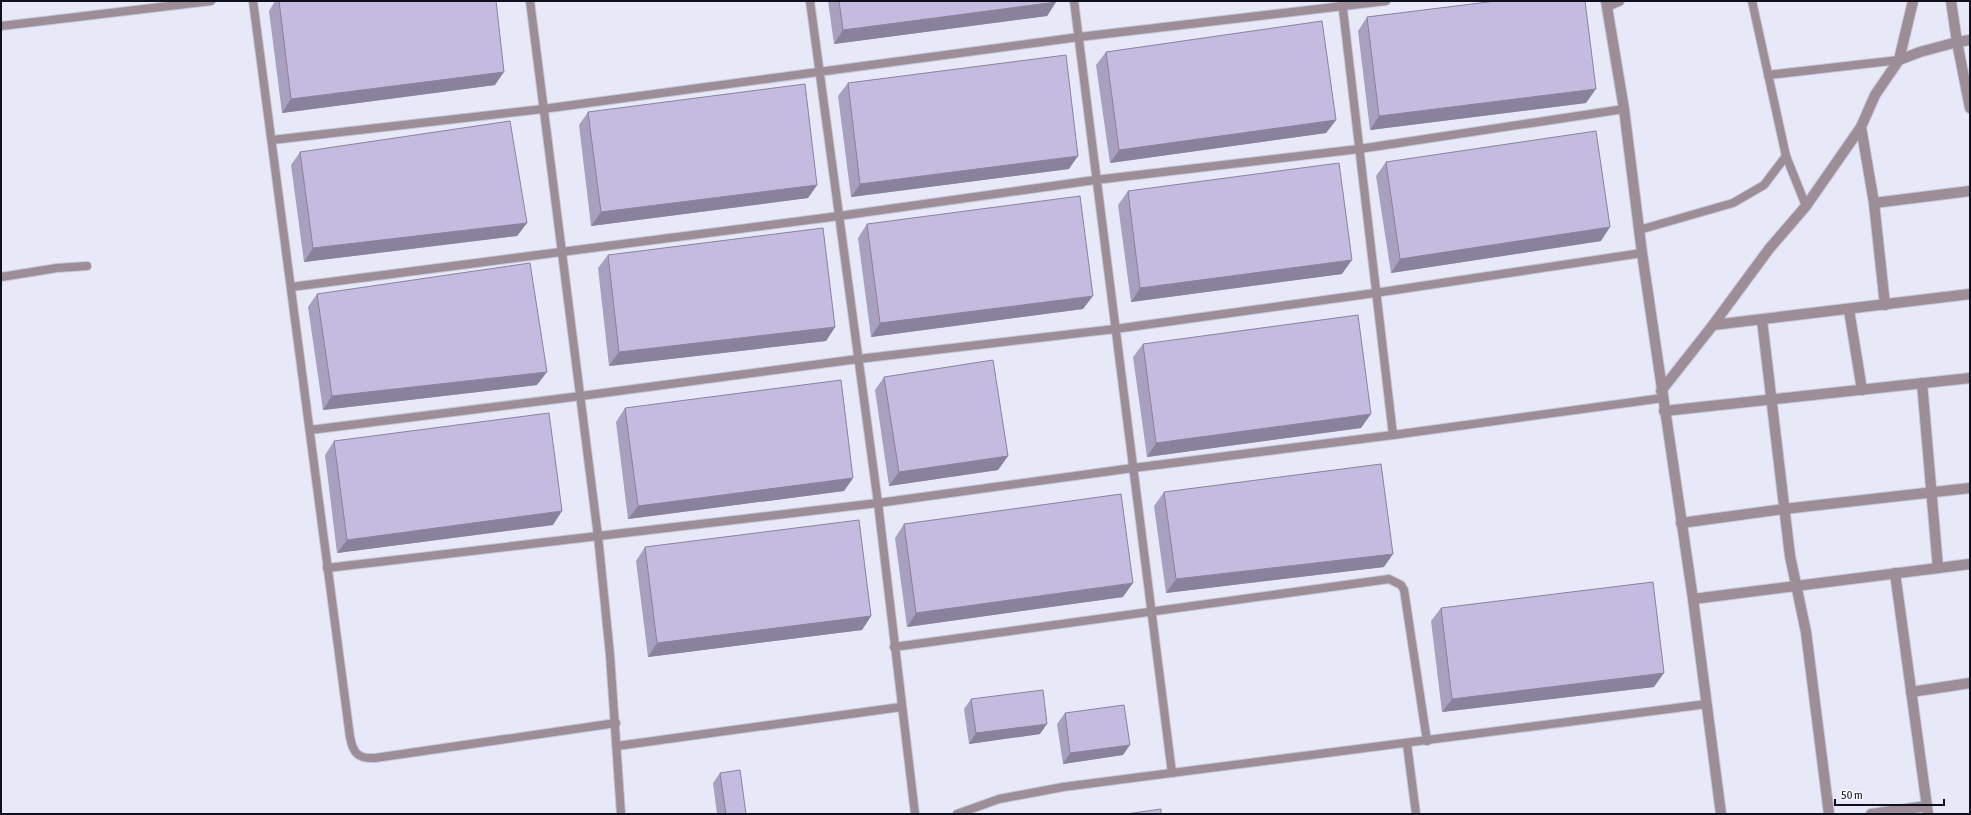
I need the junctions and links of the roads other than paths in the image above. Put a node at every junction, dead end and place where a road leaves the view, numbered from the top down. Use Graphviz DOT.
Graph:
graph roads {
  1 [pos="211,1"];
  2 [pos="253,1"];
  3 [pos="530,1"];
  4 [pos="810,1"];
  5 [pos="1074,1"];
  6 [pos="1386,1"];
  7 [pos="1619,1"];
  8 [pos="1752,1"];
  9 [pos="1913,1"];
  10 [pos="1951,1"];
  11 [pos="1342,4"];
  12 [pos="1606,4"];
  13 [pos="1,26"];
  14 [pos="1079,37"];
  15 [pos="1970,40"];
  16 [pos="1957,42"];
  17 [pos="1899,60"];
  18 [pos="819,70"];
  19 [pos="1768,75"];
  20 [pos="1970,108"];
  21 [pos="543,109"];
  22 [pos="1624,109"];
  23 [pos="1861,127"];
  24 [pos="272,140"];
  25 [pos="1359,149"];
  26 [pos="1786,156"];
  27 [pos="1096,180"];
  28 [pos="1970,191"];
  29 [pos="1874,203"];
  30 [pos="1806,206"];
  31 [pos="839,216"];
  32 [pos="1639,230"];
  33 [pos="562,251"];
  34 [pos="1642,252"];
  35 [pos="87,266"];
  36 [pos="1,277"];
  37 [pos="291,287"];
  38 [pos="1375,293"];
  39 [pos="1970,294"];
  40 [pos="1885,305"];
  41 [pos="1849,310"];
  42 [pos="1762,320"];
  43 [pos="1713,325"];
  44 [pos="1115,329"];
  45 [pos="858,359"];
  46 [pos="1970,378"];
  47 [pos="1922,383"];
  48 [pos="1862,390"];
  49 [pos="1662,394"];
  50 [pos="581,396"];
  51 [pos="1770,401"];
  52 [pos="1664,411"];
  53 [pos="310,430"];
  54 [pos="1393,435"];
  55 [pos="1134,468"];
  56 [pos="1970,488"];
  57 [pos="1932,492"];
  58 [pos="878,503"];
  59 [pos="1784,509"];
  60 [pos="1681,523"];
  61 [pos="598,536"];
  62 [pos="1970,564"];
  63 [pos="328,568"];
  64 [pos="1938,568"];
  65 [pos="1895,574"];
  66 [pos="1796,587"];
  67 [pos="1693,599"];
  68 [pos="1151,612"];
  69 [pos="894,647"];
  70 [pos="1970,683"];
  71 [pos="1911,692"];
  72 [pos="1707,704"];
  73 [pos="901,707"];
  74 [pos="616,723"];
  75 [pos="1426,741"];
  76 [pos="1407,744"];
  77 [pos="617,746"];
  78 [pos="1172,773"];
  79 [pos="1927,810"];
  80 [pos="621,814"];
  81 [pos="914,814"];
  82 [pos="957,814"];
  83 [pos="1416,814"];
  84 [pos="1721,814"];
  85 [pos="1829,814"];
  86 [pos="1871,814"];
  1 -- 13 [label="lane"];
  2 -- 24 [label="lane"];
  3 -- 21 [label="lane"];
  4 -- 18 [label="lane"];
  5 -- 14 [label="lane"];
  6 -- 11 [label="lane"];
  7 -- 12 [label="street"];
  8 -- 19 [label="lane"];
  9 -- 17 [label="street"];
  10 -- 16 [label="street"];
  11 -- 14 [label="lane"];
  11 -- 25 [label="lane"];
  12 -- 22 [label="street"];
  14 -- 18 [label="lane"];
  14 -- 27 [label="lane"];
  15 -- 16 [label="street"];
  16 -- 17 [label="street"];
  16 -- 20 [label="street"];
  17 -- 19 [label="lane"];
  17 -- 23 [label="street"];
  18 -- 21 [label="lane"];
  18 -- 31 [label="lane"];
  19 -- 26 [label="lane"];
  21 -- 24 [label="lane"];
  21 -- 33 [label="lane"];
  22 -- 25 [label="lane"];
  22 -- 32 [label="street"];
  23 -- 29 [label="street"];
  23 -- 30 [label="street"];
  24 -- 37 [label="lane"];
  25 -- 27 [label="lane"];
  25 -- 38 [label="lane"];
  26 -- 30 [label="lane"];
  26 -- 32 [label="lane"];
  27 -- 31 [label="lane"];
  27 -- 44 [label="lane"];
  28 -- 29 [label="street"];
  29 -- 40 [label="street"];
  30 -- 43 [label="street"];
  31 -- 33 [label="lane"];
  31 -- 45 [label="lane"];
  32 -- 34 [label="street"];
  33 -- 37 [label="lane"];
  33 -- 50 [label="lane"];
  34 -- 38 [label="lane"];
  34 -- 49 [label="street"];
  35 -- 36 [label="lane"];
  37 -- 53 [label="lane"];
  38 -- 44 [label="lane"];
  38 -- 54 [label="lane"];
  39 -- 40 [label="street"];
  40 -- 41 [label="street"];
  41 -- 42 [label="street"];
  41 -- 48 [label="street"];
  42 -- 43 [label="street"];
  42 -- 51 [label="street"];
  43 -- 49 [label="street"];
  44 -- 45 [label="lane"];
  44 -- 55 [label="lane"];
  45 -- 50 [label="lane"];
  45 -- 58 [label="lane"];
  46 -- 47 [label="street"];
  47 -- 48 [label="street"];
  47 -- 57 [label="street"];
  48 -- 51 [label="street"];
  49 -- 52 [label="street"];
  49 -- 54 [label="lane"];
  50 -- 53 [label="lane"];
  50 -- 61 [label="lane"];
  51 -- 52 [label="street"];
  51 -- 59 [label="street"];
  52 -- 60 [label="street"];
  53 -- 63 [label="lane"];
  54 -- 55 [label="lane"];
  55 -- 58 [label="lane"];
  55 -- 68 [label="lane"];
  56 -- 57 [label="street"];
  57 -- 59 [label="street"];
  57 -- 64 [label="street"];
  58 -- 61 [label="lane"];
  58 -- 69 [label="lane"];
  59 -- 60 [label="street"];
  59 -- 66 [label="street"];
  60 -- 67 [label="street"];
  61 -- 63 [label="lane"];
  61 -- 74 [label="lane"];
  62 -- 64 [label="street"];
  63 -- 74 [label="lane"];
  64 -- 65 [label="street"];
  65 -- 66 [label="street"];
  65 -- 71 [label="street"];
  66 -- 67 [label="street"];
  66 -- 85 [label="street"];
  67 -- 72 [label="street"];
  68 -- 69 [label="lane"];
  68 -- 75 [label="lane"];
  68 -- 78 [label="lane"];
  69 -- 73 [label="lane"];
  70 -- 71 [label="street"];
  71 -- 79 [label="street"];
  72 -- 75 [label="lane"];
  72 -- 84 [label="street"];
  73 -- 77 [label="lane"];
  73 -- 81 [label="lane"];
  74 -- 77 [label="lane"];
  75 -- 76 [label="lane"];
  76 -- 78 [label="lane"];
  76 -- 83 [label="lane"];
  77 -- 80 [label="lane"];
  78 -- 82 [label="lane"];
  79 -- 86 [label="street"];
}
